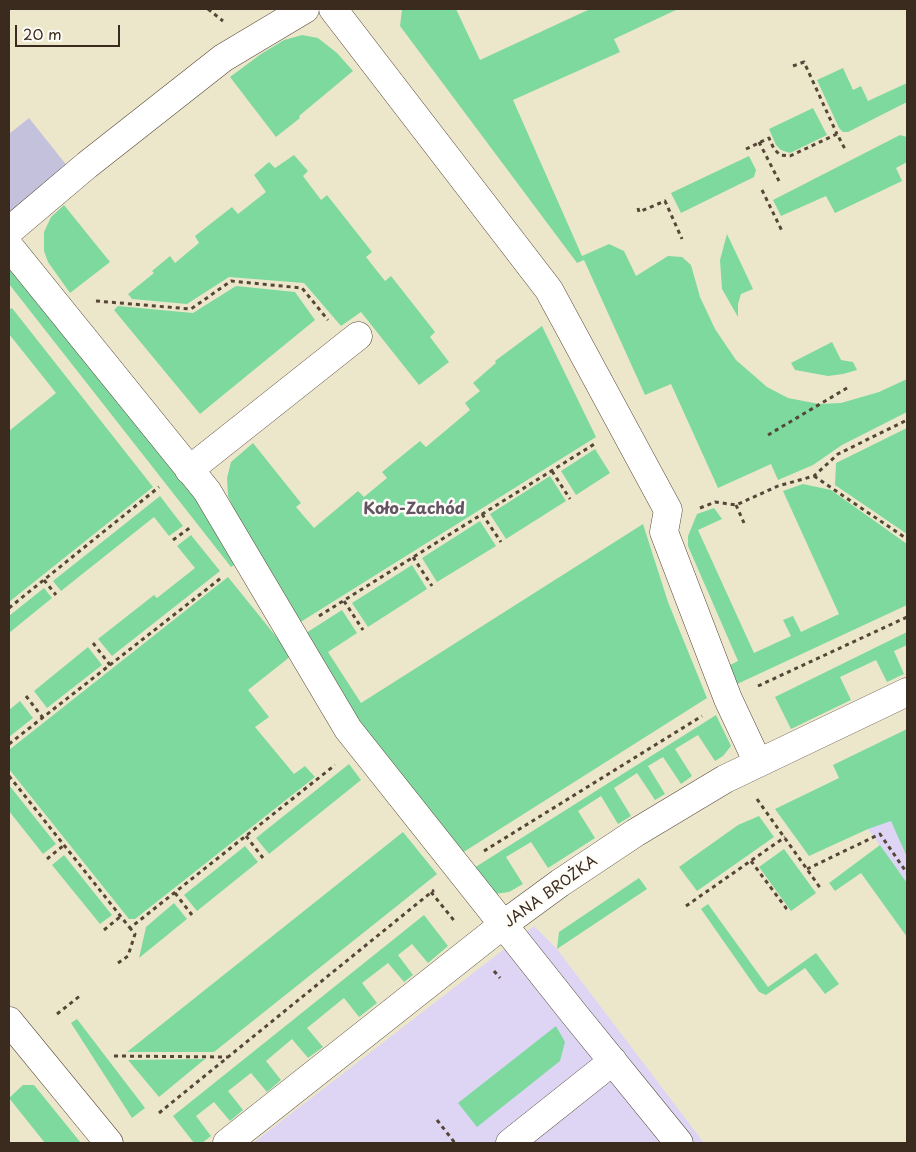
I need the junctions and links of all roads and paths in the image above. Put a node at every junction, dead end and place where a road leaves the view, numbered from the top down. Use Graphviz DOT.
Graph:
graph roads {
  1 [pos="305,9"];
  2 [pos="333,9"];
  3 [pos="793,66"];
  4 [pos="837,134"];
  5 [pos="759,142"];
  6 [pos="845,148"];
  7 [pos="746,149"];
  8 [pos="779,181"];
  9 [pos="762,190"];
  10 [pos="638,208"];
  11 [pos="9,231"];
  12 [pos="782,231"];
  13 [pos="682,239"];
  14 [pos="9,246"];
  15 [pos="87,301"];
  16 [pos="353,340"];
  17 [pos="847,388"];
  18 [pos="907,420"];
  19 [pos="624,426"];
  20 [pos="768,435"];
  21 [pos="189,470"];
  22 [pos="552,471"];
  23 [pos="814,476"];
  24 [pos="159,487"];
  25 [pos="570,499"];
  26 [pos="736,505"];
  27 [pos="482,514"];
  28 [pos="744,524"];
  29 [pos="191,526"];
  30 [pos="664,532"];
  31 [pos="907,539"];
  32 [pos="172,540"];
  33 [pos="501,542"];
  34 [pos="413,557"];
  35 [pos="228,572"];
  36 [pos="44,580"];
  37 [pos="432,586"];
  38 [pos="56,595"];
  39 [pos="344,601"];
  40 [pos="9,608"];
  41 [pos="907,617"];
  42 [pos="363,630"];
  43 [pos="291,633"];
  44 [pos="93,643"];
  45 [pos="110,665"];
  46 [pos="907,692"];
  47 [pos="26,696"];
  48 [pos="728,699"];
  49 [pos="42,718"];
  50 [pos="9,744"];
  51 [pos="361,746"];
  52 [pos="758,763"];
  53 [pos="9,776"];
  54 [pos="756,796"];
  55 [pos="246,836"];
  56 [pos="785,838"];
  57 [pos="64,845"];
  58 [pos="263,858"];
  59 [pos="47,859"];
  60 [pos="751,861"];
  61 [pos="459,868"];
  62 [pos="807,869"];
  63 [pos="907,873"];
  64 [pos="821,889"];
  65 [pos="175,893"];
  66 [pos="686,906"];
  67 [pos="782,910"];
  68 [pos="192,915"];
  69 [pos="121,916"];
  70 [pos="504,924"];
  71 [pos="130,928"];
  72 [pos="104,930"];
  73 [pos="118,963"];
  74 [pos="81,995"];
  75 [pos="57,1014"];
  76 [pos="9,1021"];
  77 [pos="114,1056"];
  78 [pos="229,1057"];
  79 [pos="612,1061"];
  80 [pos="159,1113"];
  81 [pos="437,1120"];
  82 [pos="512,1142"];
  83 [pos="109,1143"];
  84 [pos="228,1143"];
  85 [pos="455,1143"];
  86 [pos="679,1143"];
  1 -- 11 [label="street"];
  2 -- 19 [label="street"];
  3 -- 4 [label="path"];
  4 -- 5 [label="path"];
  4 -- 6 [label="path"];
  5 -- 7 [label="path"];
  5 -- 8 [label="path"];
  9 -- 12 [label="path"];
  10 -- 13 [label="path"];
  14 -- 21 [label="street"];
  15 -- 16 [label="path"];
  16 -- 21 [label="street"];
  17 -- 20 [label="path"];
  18 -- 23 [label="path"];
  19 -- 22 [label="path"];
  19 -- 30 [label="street"];
  21 -- 43 [label="street"];
  22 -- 25 [label="path"];
  22 -- 27 [label="path"];
  23 -- 26 [label="path"];
  23 -- 31 [label="path"];
  24 -- 36 [label="path"];
  26 -- 28 [label="path"];
  26 -- 30 [label="path"];
  27 -- 33 [label="path"];
  27 -- 34 [label="path"];
  29 -- 32 [label="path"];
  30 -- 48 [label="street"];
  34 -- 37 [label="path"];
  34 -- 39 [label="path"];
  35 -- 45 [label="path"];
  36 -- 38 [label="path"];
  36 -- 40 [label="path"];
  39 -- 42 [label="path"];
  39 -- 43 [label="path"];
  41 -- 48 [label="path"];
  43 -- 51 [label="street"];
  44 -- 45 [label="path"];
  45 -- 49 [label="path"];
  46 -- 52 [label="street, JANA BROŻKA"];
  47 -- 49 [label="path"];
  48 -- 52 [label="street"];
  48 -- 61 [label="path"];
  49 -- 50 [label="path"];
  51 -- 55 [label="path"];
  51 -- 61 [label="street"];
  52 -- 70 [label="street, JANA BROŻKA"];
  53 -- 57 [label="path"];
  54 -- 56 [label="path"];
  55 -- 58 [label="path"];
  55 -- 65 [label="path"];
  56 -- 60 [label="path"];
  56 -- 62 [label="path"];
  57 -- 59 [label="path"];
  57 -- 69 [label="path"];
  60 -- 66 [label="path"];
  60 -- 67 [label="path"];
  61 -- 70 [label="street"];
  61 -- 78 [label="path"];
  62 -- 63 [label="path"];
  62 -- 64 [label="path"];
  65 -- 68 [label="path"];
  65 -- 71 [label="path"];
  69 -- 71 [label="path"];
  69 -- 72 [label="path"];
  70 -- 79 [label="street"];
  70 -- 84 [label="street, JANA BROŻKA"];
  71 -- 73 [label="path"];
  74 -- 75 [label="path"];
  76 -- 83 [label="street"];
  77 -- 78 [label="path"];
  78 -- 80 [label="path"];
  79 -- 82 [label="street"];
  79 -- 86 [label="street"];
  81 -- 85 [label="path"];
}
